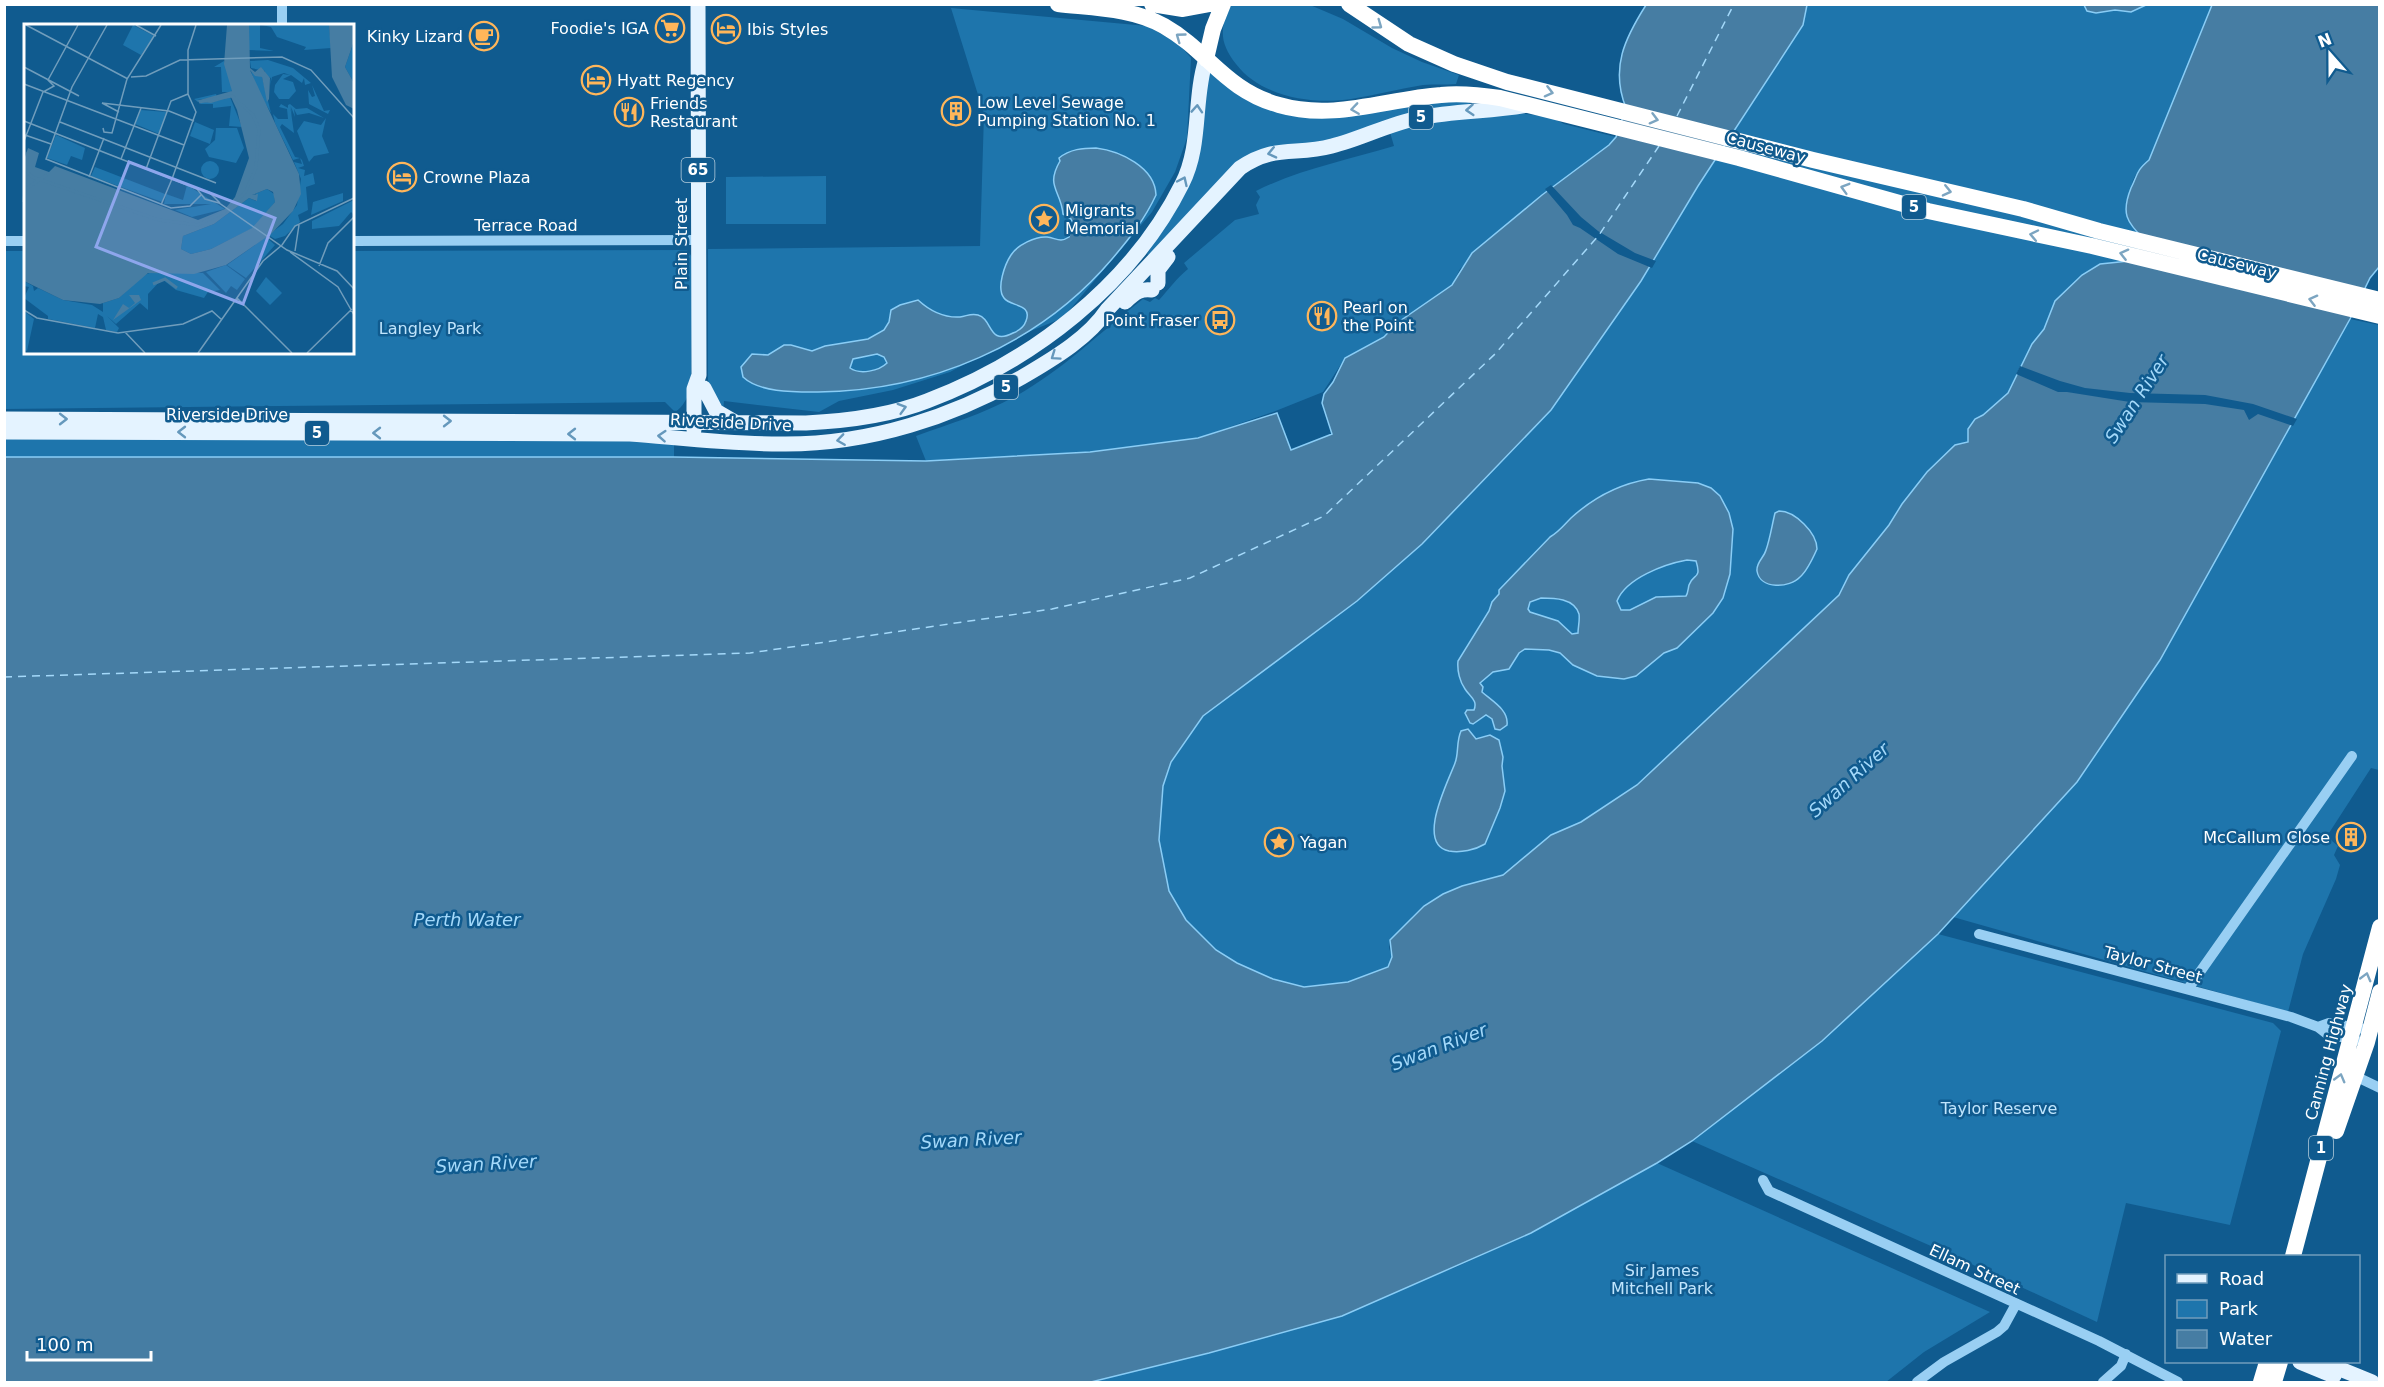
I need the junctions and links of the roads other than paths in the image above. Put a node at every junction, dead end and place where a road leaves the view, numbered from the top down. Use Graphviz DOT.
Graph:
graph roads {
  1 [pos="282,4"];
  2 [pos="698,4"];
  3 [pos="1058,4"];
  4 [pos="1152,4"];
  5 [pos="1210,4"];
  6 [pos="1223,4"];
  7 [pos="1349,4"];
  8 [pos="282,24"];
  9 [pos="1206,59"];
  10 [pos="1528,105"];
  11 [pos="1594,112"];
  12 [pos="1743,151"];
  13 [pos="1202,209"];
  14 [pos="2095,239"];
  15 [pos="699,240"];
  16 [pos="4,241"];
  17 [pos="24,241"];
  18 [pos="354,241"];
  19 [pos="2376,307"];
  20 [pos="1101,319"];
  21 [pos="699,384"];
  22 [pos="4,419"];
  23 [pos="664,422"];
  24 [pos="699,422"];
  25 [pos="739,423"];
  26 [pos="4,432"];
  27 [pos="699,440"];
  28 [pos="2352,756"];
  29 [pos="2379,927"];
  30 [pos="1979,934"];
  31 [pos="2188,988"];
  32 [pos="2379,992"];
  33 [pos="2360,1035"];
  34 [pos="2355,1076"];
  35 [pos="2379,1088"];
  36 [pos="1763,1180"];
  37 [pos="2294,1255"];
  38 [pos="2304,1255"];
  39 [pos="2016,1304"];
  40 [pos="2126,1354"];
  41 [pos="2267,1363"];
  42 [pos="2280,1363"];
  43 [pos="2302,1363"];
  44 [pos="2325,1363"];
  45 [pos="1917,1383"];
  46 [pos="2103,1383"];
  47 [pos="2178,1383"];
  48 [pos="2261,1383"];
  49 [pos="2274,1383"];
  50 [pos="2347,1383"];
  51 [pos="2372,1383"];
  1 -- 8 [label="street"];
  2 -- 15 [label="main road, Plain Street / 65"];
  9 -- 3 [label="highway, Causeway, one-way"];
  4 -- 5 [label="highway"];
  6 -- 9 [label="highway, 5"];
  7 -- 11 [label="highway, Causeway / 5, one-way"];
  10 -- 9 [label="highway, Causeway, one-way"];
  25 -- 9 [label="main road, Riverside Drive / 5, one-way"];
  10 -- 11 [label="highway, Causeway / 5"];
  10 -- 13 [label="main road, Riverside Drive / 5, one-way"];
  11 -- 12 [label="highway, Causeway / 5"];
  14 -- 12 [label="highway, Causeway / 5, one-way"];
  12 -- 14 [label="highway, Causeway / 5, one-way"];
  13 -- 20 [label="main road, Riverside Drive / 5"];
  13 -- 20 [label="main road"];
  14 -- 19 [label="highway, Causeway / 5"];
  15 -- 18 [label="street, Terrace Road"];
  15 -- 21 [label="main road, Plain Street / 65"];
  16 -- 17 [label="street"];
  20 -- 27 [label="main road, Riverside Drive / 5, one-way"];
  21 -- 23 [label="main road"];
  21 -- 24 [label="main road, Plain Street / 65"];
  21 -- 25 [label="main road"];
  22 -- 23 [label="main road, Riverside Drive / 5, one-way"];
  23 -- 24 [label="main road, Riverside Drive / 5"];
  24 -- 25 [label="main road, Riverside Drive / 5"];
  24 -- 27 [label="main road, Plain Street / 65"];
  27 -- 26 [label="main road, Riverside Drive / 5, one-way"];
  28 -- 31 [label="street"];
  33 -- 29 [label="highway, Canning Highway / 1, one-way"];
  30 -- 31 [label="street, Taylor Street"];
  31 -- 33 [label="street, Taylor Street"];
  32 -- 33 [label="highway, Canning Highway / 1"];
  33 -- 34 [label="highway, Canning Highway / 1"];
  37 -- 33 [label="highway, Canning Highway / 1, one-way"];
  34 -- 35 [label="street"];
  34 -- 38 [label="highway, Canning Highway / 1"];
  36 -- 39 [label="street, Ellam Street"];
  39 -- 40 [label="street, Ellam Street"];
  39 -- 45 [label="street"];
  40 -- 46 [label="street"];
  40 -- 47 [label="street, Ellam Street"];
  41 -- 48 [label="highway"];
  42 -- 49 [label="highway"];
  43 -- 50 [label="main road"];
  44 -- 51 [label="main road"];
}
